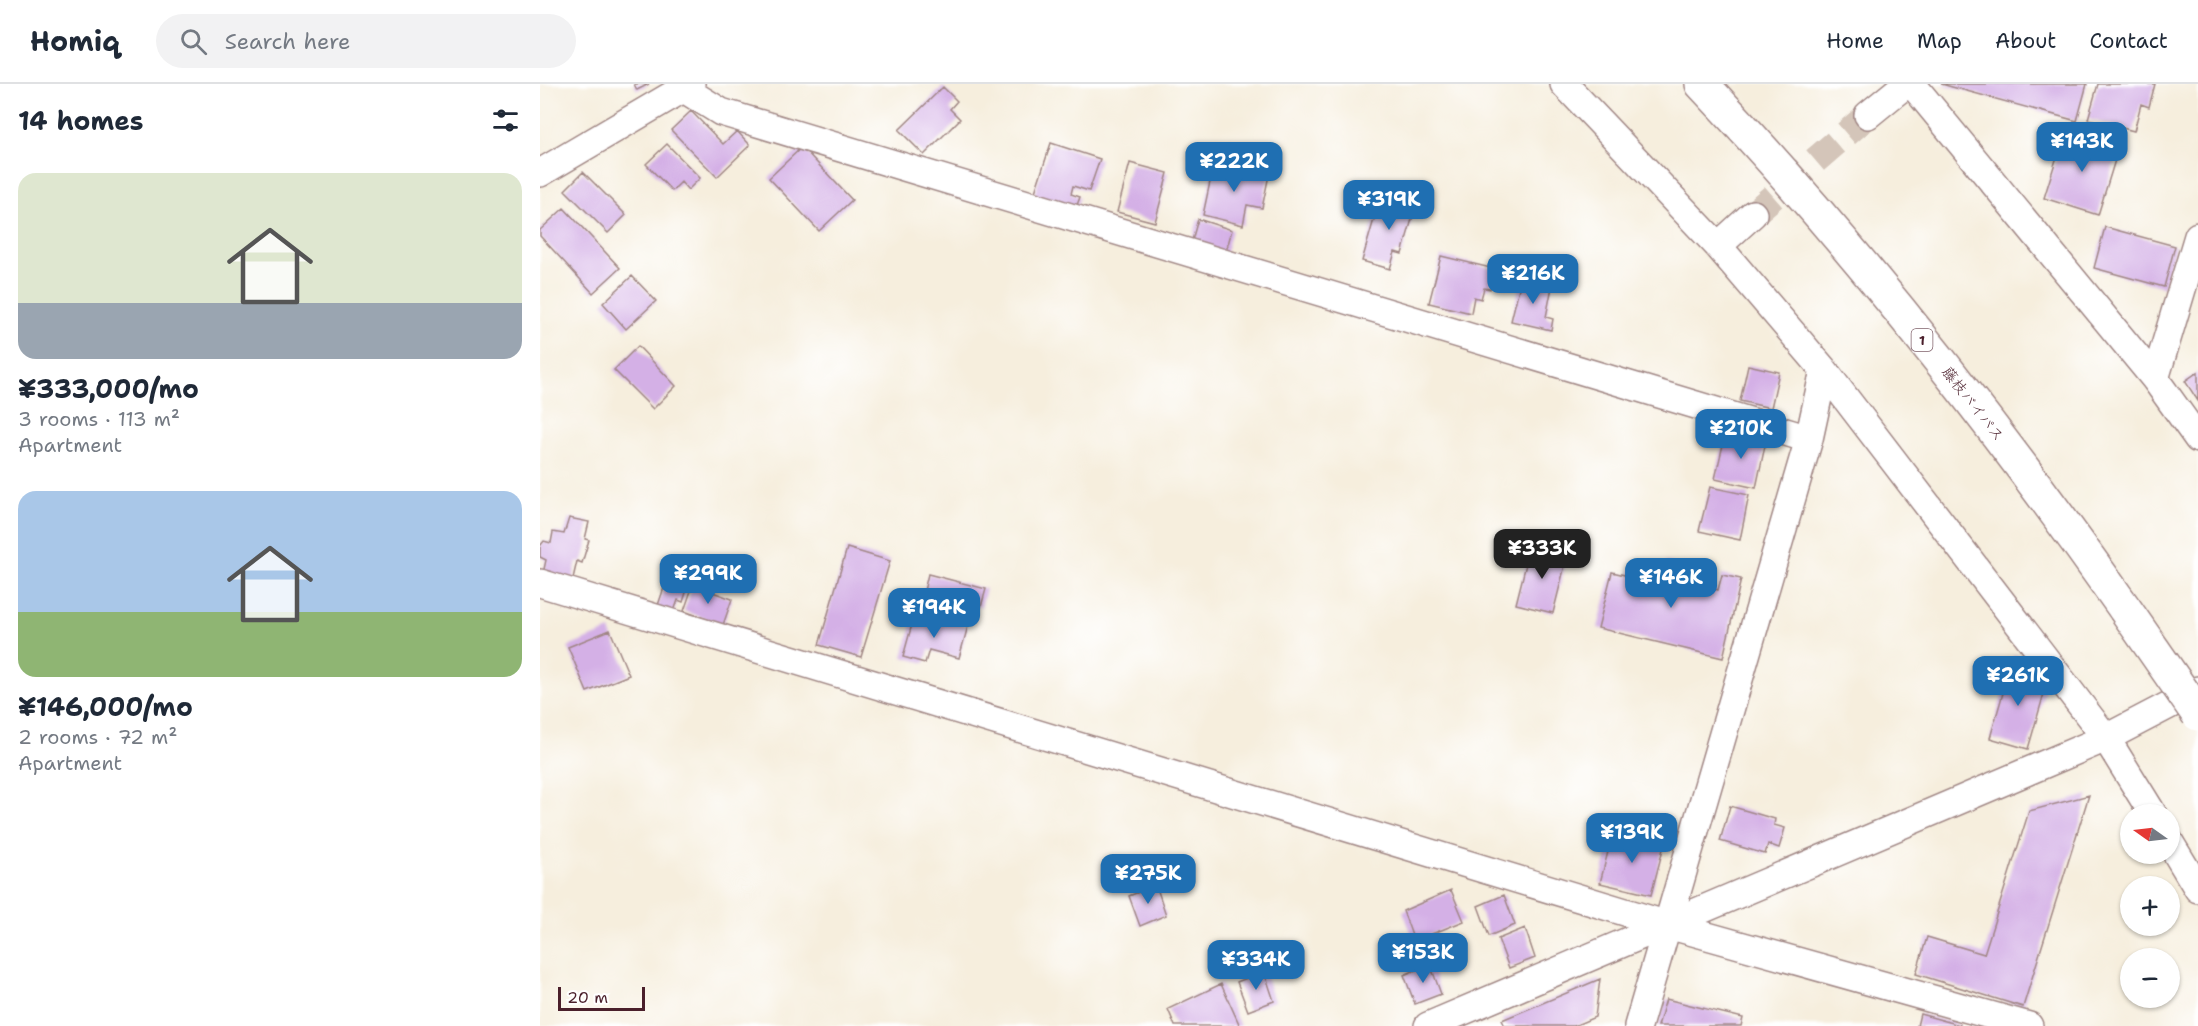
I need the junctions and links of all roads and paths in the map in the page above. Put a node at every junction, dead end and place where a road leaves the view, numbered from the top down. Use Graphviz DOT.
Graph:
graph roads {
  1 [pos="1564,84"];
  2 [pos="1702,84"];
  3 [pos="1906,84"];
  4 [pos="1912,84"];
  5 [pos="688,86"];
  6 [pos="1868,115"];
  7 [pos="540,173"];
  8 [pos="1753,214"];
  9 [pos="2198,236"];
  10 [pos="1718,246"];
  11 [pos="1824,370"];
  12 [pos="2156,379"];
  13 [pos="1809,439"];
  14 [pos="2198,439"];
  15 [pos="540,583"];
  16 [pos="2198,690"];
  17 [pos="2198,714"];
  18 [pos="2106,738"];
  19 [pos="2147,804"];
  20 [pos="2180,859"];
  21 [pos="2198,889"];
  22 [pos="1668,925"];
  23 [pos="1428,1026"];
  24 [pos="1638,1026"];
  25 [pos="2030,1026"];
  1 -- 10 [label="street"];
  2 -- 17 [label="highway, 藤枝バイパス / 1, bridge"];
  3 -- 6 [label="street"];
  4 -- 12 [label="street"];
  5 -- 7 [label="street"];
  5 -- 13 [label="street"];
  8 -- 10 [label="street"];
  9 -- 12 [label="street"];
  10 -- 11 [label="street"];
  11 -- 13 [label="street"];
  11 -- 18 [label="street"];
  12 -- 14 [label="street"];
  13 -- 22 [label="street"];
  15 -- 22 [label="street"];
  16 -- 18 [label="street"];
  18 -- 19 [label="street"];
  18 -- 22 [label="street"];
  20 -- 21 [label="street"];
  22 -- 23 [label="street"];
  22 -- 24 [label="street"];
  22 -- 25 [label="street"];
}
